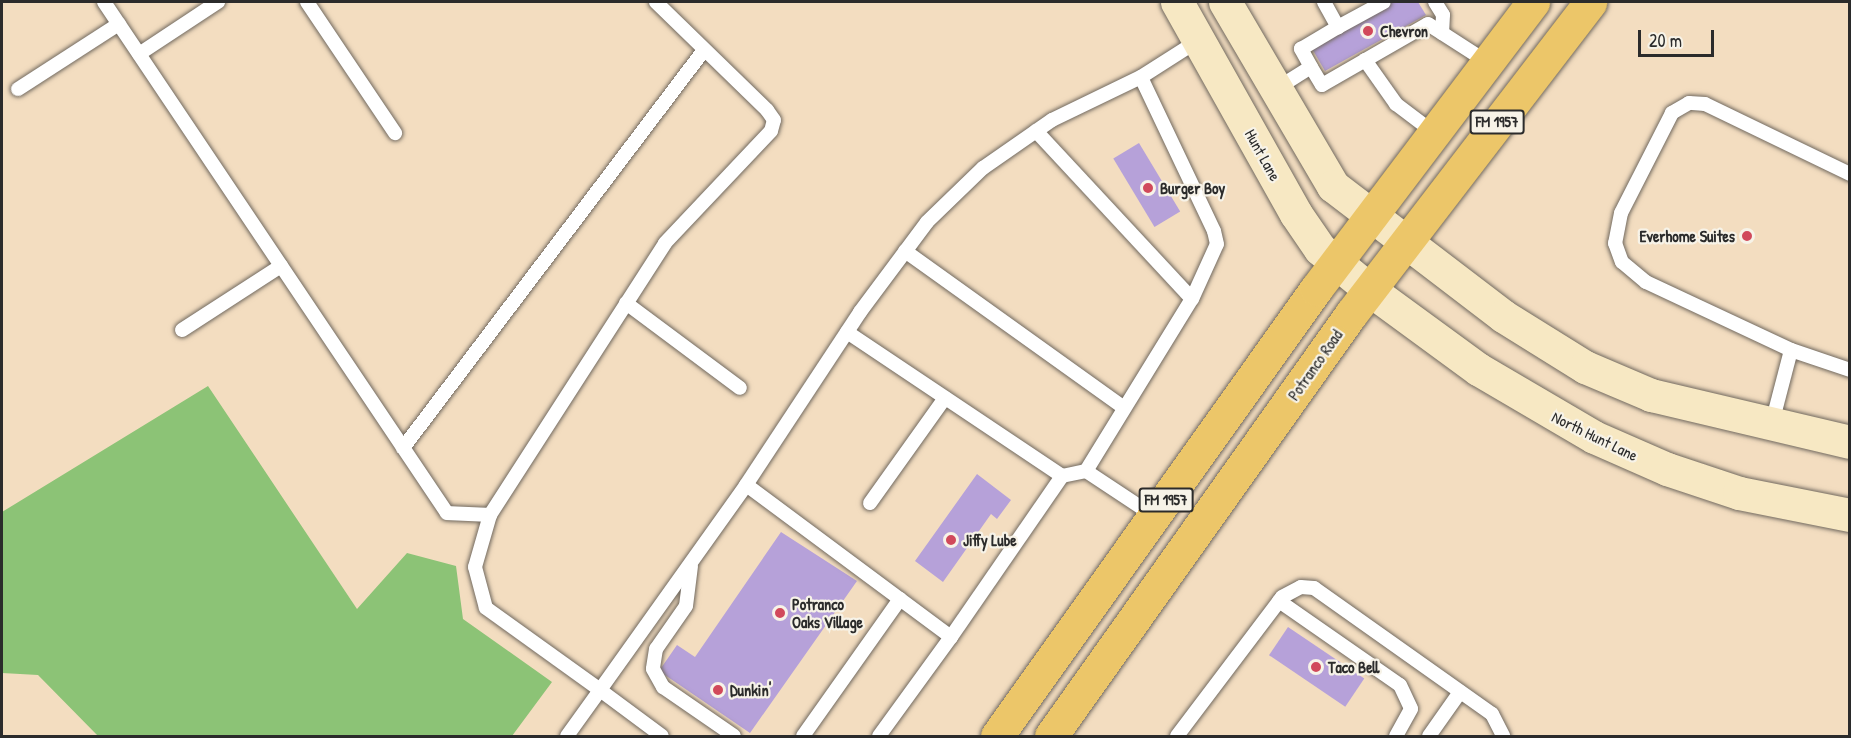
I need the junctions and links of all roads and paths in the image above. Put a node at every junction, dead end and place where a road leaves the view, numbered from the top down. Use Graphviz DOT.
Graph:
graph roads {
  1 [pos="104,2"];
  2 [pos="218,2"];
  3 [pos="307,2"];
  4 [pos="656,2"];
  5 [pos="1177,2"];
  6 [pos="1324,2"];
  7 [pos="1383,2"];
  8 [pos="1435,2"];
  9 [pos="1533,2"];
  10 [pos="1590,2"];
  11 [pos="1231,4"];
  12 [pos="119,24"];
  13 [pos="1338,27"];
  14 [pos="1442,33"];
  15 [pos="1199,40"];
  16 [pos="704,50"];
  17 [pos="139,54"];
  18 [pos="1365,60"];
  19 [pos="1486,62"];
  20 [pos="1311,67"];
  21 [pos="1141,77"];
  22 [pos="18,89"];
  23 [pos="1275,89"];
  24 [pos="1036,131"];
  25 [pos="1432,132"];
  26 [pos="395,133"];
  27 [pos="1850,174"];
  28 [pos="1370,218"];
  29 [pos="1405,243"];
  30 [pos="905,251"];
  31 [pos="1336,264"];
  32 [pos="281,266"];
  33 [pos="1370,290"];
  34 [pos="1192,298"];
  35 [pos="626,303"];
  36 [pos="182,330"];
  37 [pos="847,332"];
  38 [pos="1791,350"];
  39 [pos="1850,370"];
  40 [pos="740,388"];
  41 [pos="945,398"];
  42 [pos="1124,408"];
  43 [pos="1771,426"];
  44 [pos="1850,442"];
  45 [pos="403,448"];
  46 [pos="1086,471"];
  47 [pos="1062,476"];
  48 [pos="746,485"];
  49 [pos="870,503"];
  50 [pos="490,515"];
  51 [pos="1850,515"];
  52 [pos="1154,516"];
  53 [pos="691,563"];
  54 [pos="900,599"];
  55 [pos="1279,601"];
  56 [pos="1075,628"];
  57 [pos="951,637"];
  58 [pos="600,690"];
  59 [pos="1460,692"];
  60 [pos="643,731"];
  61 [pos="567,736"];
  62 [pos="662,736"];
  63 [pos="734,736"];
  64 [pos="803,736"];
  65 [pos="879,736"];
  66 [pos="997,736"];
  67 [pos="1023,736"];
  68 [pos="1052,736"];
  69 [pos="1177,736"];
  70 [pos="1396,736"];
  71 [pos="1429,736"];
  72 [pos="1503,736"];
  1 -- 12 [label="lane"];
  2 -- 17 [label="lane"];
  3 -- 26 [label="lane"];
  4 -- 16 [label="lane"];
  5 -- 15 [label="main road, Hunt Lane"];
  6 -- 13 [label="lane"];
  7 -- 13 [label="lane"];
  8 -- 14 [label="lane"];
  9 -- 19 [label="main road, FM 1957"];
  10 -- 29 [label="main road, Potranco Road / FM 1957"];
  11 -- 23 [label="main road"];
  12 -- 17 [label="lane"];
  12 -- 22 [label="lane"];
  13 -- 20 [label="lane"];
  14 -- 18 [label="lane"];
  14 -- 19 [label="lane"];
  15 -- 21 [label="lane"];
  15 -- 31 [label="main road, Hunt Lane"];
  16 -- 35 [label="lane"];
  16 -- 45 [label="lane"];
  17 -- 32 [label="lane"];
  18 -- 20 [label="lane"];
  18 -- 25 [label="lane"];
  19 -- 25 [label="main road, FM 1957"];
  20 -- 23 [label="lane"];
  21 -- 24 [label="lane"];
  21 -- 34 [label="lane"];
  23 -- 28 [label="main road"];
  24 -- 30 [label="lane"];
  24 -- 34 [label="lane"];
  25 -- 28 [label="main road, FM 1957"];
  27 -- 38 [label="lane"];
  28 -- 29 [label="main road"];
  28 -- 31 [label="main road, FM 1957"];
  29 -- 33 [label="main road, Potranco Road / FM 1957"];
  29 -- 43 [label="main road"];
  30 -- 37 [label="lane"];
  30 -- 42 [label="lane"];
  31 -- 33 [label="main road, Hunt Lane"];
  31 -- 52 [label="main road, FM 1957"];
  32 -- 36 [label="lane"];
  32 -- 45 [label="lane"];
  33 -- 51 [label="main road, North Hunt Lane"];
  33 -- 68 [label="main road, Potranco Road / FM 1957"];
  34 -- 42 [label="lane"];
  35 -- 40 [label="lane"];
  35 -- 50 [label="lane"];
  37 -- 41 [label="lane"];
  37 -- 48 [label="lane"];
  38 -- 39 [label="lane"];
  38 -- 43 [label="lane"];
  41 -- 47 [label="lane"];
  41 -- 49 [label="lane"];
  42 -- 46 [label="lane"];
  43 -- 44 [label="main road"];
  45 -- 50 [label="lane"];
  46 -- 47 [label="lane"];
  46 -- 52 [label="lane"];
  47 -- 57 [label="lane"];
  48 -- 53 [label="lane"];
  48 -- 54 [label="lane"];
  50 -- 58 [label="lane"];
  52 -- 56 [label="main road, FM 1957"];
  53 -- 58 [label="lane"];
  53 -- 63 [label="lane"];
  54 -- 57 [label="lane"];
  54 -- 64 [label="lane"];
  55 -- 59 [label="lane"];
  55 -- 69 [label="lane"];
  55 -- 70 [label="lane"];
  56 -- 66 [label="main road, FM 1957"];
  56 -- 67 [label="main road"];
  57 -- 65 [label="lane"];
  58 -- 60 [label="lane"];
  58 -- 61 [label="lane"];
  59 -- 71 [label="lane"];
  59 -- 72 [label="lane"];
  60 -- 62 [label="lane"];
}
